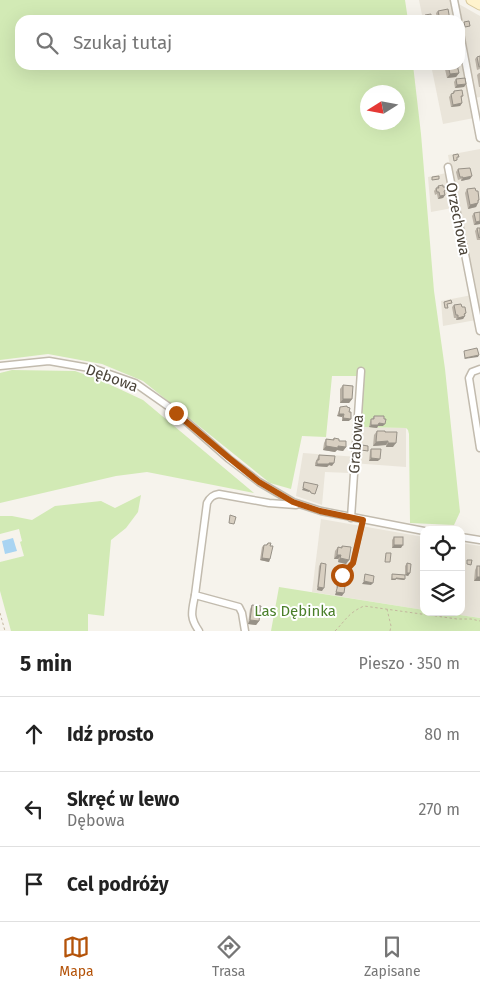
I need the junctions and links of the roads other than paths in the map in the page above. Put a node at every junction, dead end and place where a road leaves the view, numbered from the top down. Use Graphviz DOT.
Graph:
graph roads {
  1 [pos="454,0"];
  2 [pos="471,0"];
  3 [pos="480,5"];
  4 [pos="457,15"];
  5 [pos="465,59"];
  6 [pos="480,138"];
  7 [pos="448,167"];
  8 [pos="480,331"];
  9 [pos="0,366"];
  10 [pos="480,369"];
  11 [pos="361,371"];
  12 [pos="480,448"];
  13 [pos="304,505"];
  14 [pos="351,518"];
  15 [pos="363,520"];
  16 [pos="420,530"];
  17 [pos="465,538"];
  18 [pos="480,540"];
  19 [pos="339,586"];
  20 [pos="194,595"];
  21 [pos="199,631"];
  22 [pos="245,631"];
  1 -- 4 [label="street"];
  2 -- 3 [label="street"];
  5 -- 6 [label="street"];
  7 -- 8 [label="street, Orzechowa"];
  9 -- 13 [label="street, Dębowa"];
  10 -- 12 [label="street"];
  11 -- 14 [label="street, Grabowa"];
  13 -- 14 [label="street, Dębowa"];
  13 -- 20 [label="street"];
  14 -- 15 [label="street, Dębowa"];
  15 -- 16 [label="street, Dębowa"];
  15 -- 19 [label="lane"];
  17 -- 18 [label="street"];
  20 -- 21 [label="street"];
  20 -- 22 [label="street"];
}
